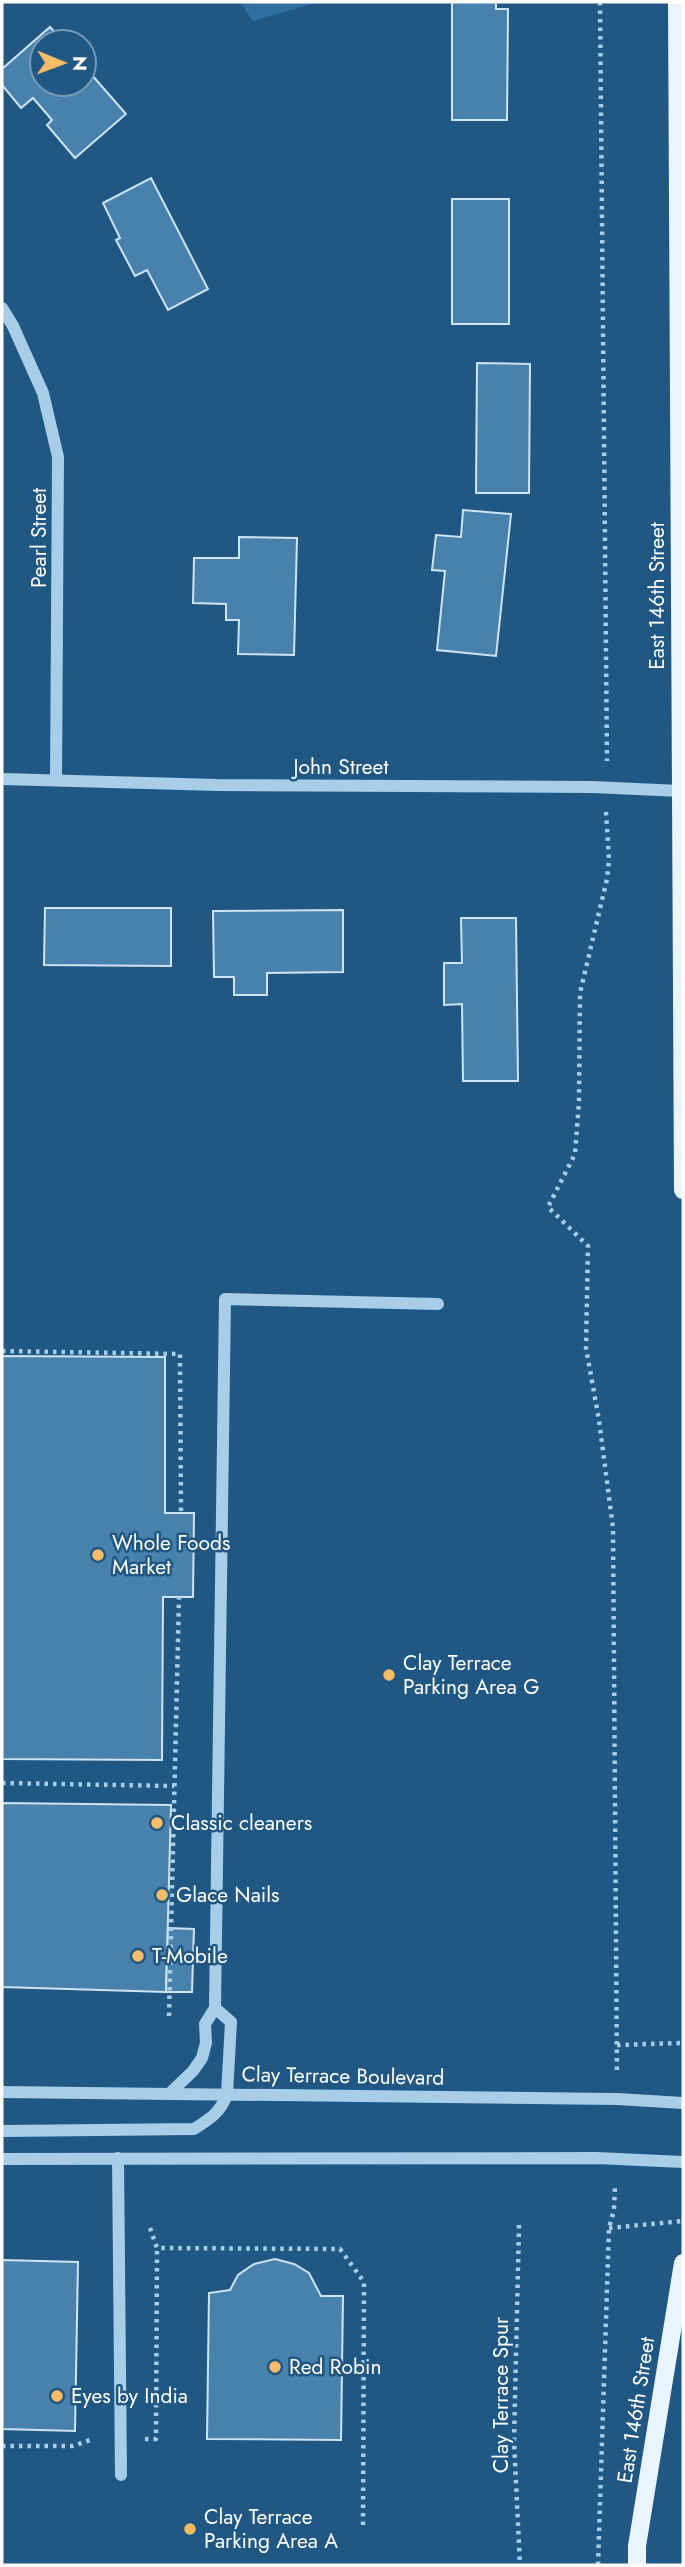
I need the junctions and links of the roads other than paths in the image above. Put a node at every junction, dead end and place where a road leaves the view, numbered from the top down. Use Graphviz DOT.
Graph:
graph roads {
  1 [pos="677,2"];
  2 [pos="2,308"];
  3 [pos="2,779"];
  4 [pos="56,780"];
  5 [pos="680,791"];
  6 [pos="683,1190"];
  7 [pos="438,1304"];
  8 [pos="215,2008"];
  9 [pos="2,2092"];
  10 [pos="169,2094"];
  11 [pos="228,2094"];
  12 [pos="683,2103"];
  13 [pos="2,2131"];
  14 [pos="118,2158"];
  15 [pos="2,2159"];
  16 [pos="683,2162"];
  17 [pos="683,2263"];
  18 [pos="121,2475"];
  19 [pos="637,2565"];
  1 -- 5 [label="main road, East 146th Street"];
  2 -- 4 [label="street, Pearl Street"];
  3 -- 4 [label="street, John Street"];
  4 -- 5 [label="street, John Street"];
  5 -- 6 [label="main road, East 146th Street"];
  7 -- 8 [label="street"];
  8 -- 10 [label="street"];
  8 -- 11 [label="street"];
  9 -- 10 [label="street, Clay Terrace Boulevard"];
  10 -- 11 [label="street, Clay Terrace Boulevard"];
  11 -- 12 [label="street, Clay Terrace Boulevard"];
  11 -- 13 [label="street"];
  14 -- 15 [label="street"];
  14 -- 16 [label="street"];
  14 -- 18 [label="street"];
  17 -- 19 [label="main road, East 146th Street"];
}
